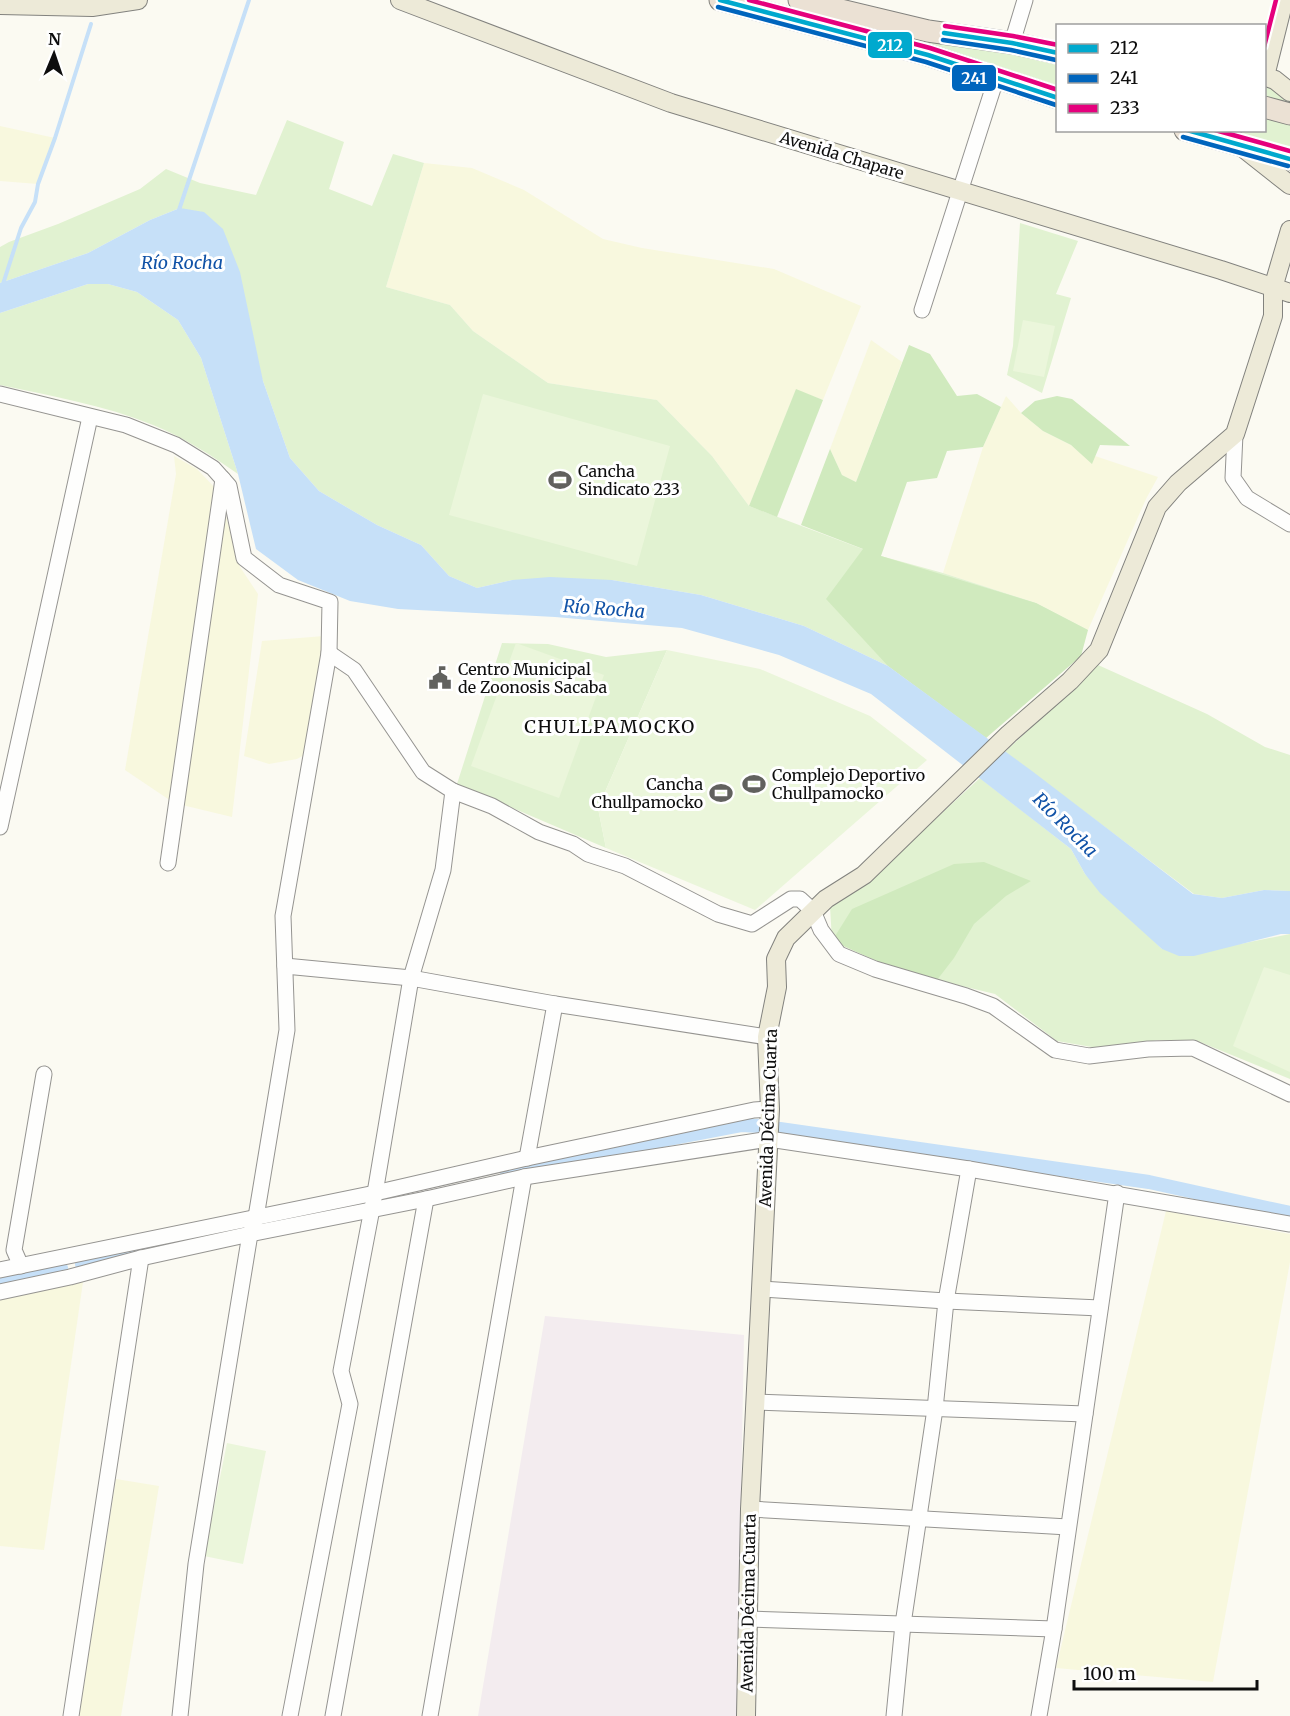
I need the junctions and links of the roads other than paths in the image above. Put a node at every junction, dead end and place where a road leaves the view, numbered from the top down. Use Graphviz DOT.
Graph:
graph roads {
  1 [pos="138,0"];
  2 [pos="400,0"];
  3 [pos="720,0"];
  4 [pos="799,0"];
  5 [pos="1024,0"];
  6 [pos="1284,0"];
  7 [pos="0,5"];
  8 [pos="850,6"];
  9 [pos="1012,43"];
  10 [pos="1056,53"];
  11 [pos="1266,72"];
  12 [pos="998,76"];
  13 [pos="1266,76"];
  14 [pos="1290,92"];
  15 [pos="1056,97"];
  16 [pos="1266,108"];
  17 [pos="1290,114"];
  18 [pos="1198,132"];
  19 [pos="1232,137"];
  20 [pos="1290,159"];
  21 [pos="1290,185"];
  22 [pos="960,191"];
  23 [pos="1290,230"];
  24 [pos="1282,291"];
  25 [pos="1290,299"];
  26 [pos="922,310"];
  27 [pos="1274,316"];
  28 [pos="0,394"];
  29 [pos="90,417"];
  30 [pos="1235,434"];
  31 [pos="223,479"];
  32 [pos="1290,524"];
  33 [pos="329,653"];
  34 [pos="453,791"];
  35 [pos="0,827"];
  36 [pos="168,863"];
  37 [pos="813,911"];
  38 [pos="285,966"];
  39 [pos="411,978"];
  40 [pos="555,1004"];
  41 [pos="767,1037"];
  42 [pos="44,1074"];
  43 [pos="1290,1094"];
  44 [pos="770,1109"];
  45 [pos="769,1139"];
  46 [pos="528,1158"];
  47 [pos="969,1169"];
  48 [pos="524,1177"];
  49 [pos="375,1193"];
  50 [pos="1117,1193"];
  51 [pos="426,1199"];
  52 [pos="372,1210"];
  53 [pos="256,1216"];
  54 [pos="1290,1224"];
  55 [pos="250,1234"];
  56 [pos="141,1258"];
  57 [pos="21,1266"];
  58 [pos="0,1270"];
  59 [pos="761,1289"];
  60 [pos="0,1292"];
  61 [pos="946,1301"];
  62 [pos="1100,1308"];
  63 [pos="756,1402"];
  64 [pos="935,1409"];
  65 [pos="1084,1414"];
  66 [pos="750,1509"];
  67 [pos="920,1519"];
  68 [pos="1068,1527"];
  69 [pos="748,1619"];
  70 [pos="903,1624"];
  71 [pos="1054,1629"];
  72 [pos="71,1716"];
  73 [pos="180,1716"];
  74 [pos="290,1716"];
  75 [pos="333,1716"];
  76 [pos="430,1716"];
  77 [pos="746,1716"];
  78 [pos="894,1716"];
  79 [pos="1039,1716"];
  1 -- 7 [label="main road"];
  2 -- 22 [label="main road, Avenida Chapare"];
  3 -- 12 [label="highway"];
  4 -- 8 [label="highway"];
  5 -- 9 [label="street"];
  6 -- 11 [label="main road"];
  8 -- 9 [label="highway"];
  9 -- 10 [label="highway"];
  12 -- 15 [label="highway"];
  12 -- 22 [label="street"];
  13 -- 14 [label="main road"];
  16 -- 17 [label="highway"];
  18 -- 19 [label="highway"];
  19 -- 20 [label="highway"];
  19 -- 21 [label="main road"];
  22 -- 24 [label="main road, Avenida Chapare"];
  22 -- 26 [label="street"];
  23 -- 24 [label="main road"];
  24 -- 27 [label="main road"];
  25 -- 27 [label="main road"];
  27 -- 30 [label="main road"];
  28 -- 29 [label="street"];
  29 -- 31 [label="street"];
  29 -- 35 [label="street"];
  30 -- 32 [label="street"];
  30 -- 37 [label="main road, Avenida Décima Cuarta"];
  31 -- 33 [label="street"];
  31 -- 36 [label="street"];
  33 -- 34 [label="street"];
  33 -- 38 [label="street"];
  34 -- 37 [label="street"];
  34 -- 39 [label="street"];
  37 -- 41 [label="main road, Avenida Décima Cuarta"];
  37 -- 43 [label="street"];
  38 -- 39 [label="street"];
  38 -- 53 [label="street"];
  39 -- 40 [label="street"];
  39 -- 49 [label="street"];
  40 -- 41 [label="street"];
  40 -- 46 [label="street"];
  41 -- 44 [label="main road, Avenida Décima Cuarta"];
  42 -- 57 [label="street"];
  44 -- 45 [label="main road, Avenida Décima Cuarta"];
  44 -- 46 [label="street"];
  45 -- 47 [label="street"];
  45 -- 48 [label="street"];
  45 -- 59 [label="main road, Avenida Décima Cuarta"];
  46 -- 49 [label="street"];
  47 -- 50 [label="street"];
  47 -- 61 [label="street"];
  48 -- 51 [label="street"];
  48 -- 76 [label="street"];
  49 -- 52 [label="street"];
  49 -- 53 [label="street"];
  50 -- 54 [label="street"];
  50 -- 62 [label="street"];
  51 -- 52 [label="street"];
  51 -- 75 [label="street"];
  52 -- 55 [label="street"];
  52 -- 74 [label="street"];
  53 -- 55 [label="street"];
  53 -- 57 [label="street"];
  55 -- 56 [label="street"];
  55 -- 73 [label="street"];
  56 -- 60 [label="street"];
  56 -- 72 [label="street"];
  57 -- 58 [label="street"];
  59 -- 61 [label="street"];
  59 -- 63 [label="main road, Avenida Décima Cuarta"];
  61 -- 62 [label="street"];
  61 -- 64 [label="street"];
  62 -- 65 [label="street"];
  63 -- 64 [label="street"];
  63 -- 66 [label="main road, Avenida Décima Cuarta"];
  64 -- 65 [label="street"];
  64 -- 67 [label="street"];
  65 -- 68 [label="street"];
  66 -- 67 [label="street"];
  66 -- 69 [label="main road, Avenida Décima Cuarta"];
  67 -- 68 [label="street"];
  67 -- 70 [label="street"];
  68 -- 71 [label="street"];
  69 -- 70 [label="street"];
  69 -- 77 [label="main road, Avenida Décima Cuarta"];
  70 -- 71 [label="street"];
  70 -- 78 [label="street"];
  71 -- 79 [label="street"];
}
